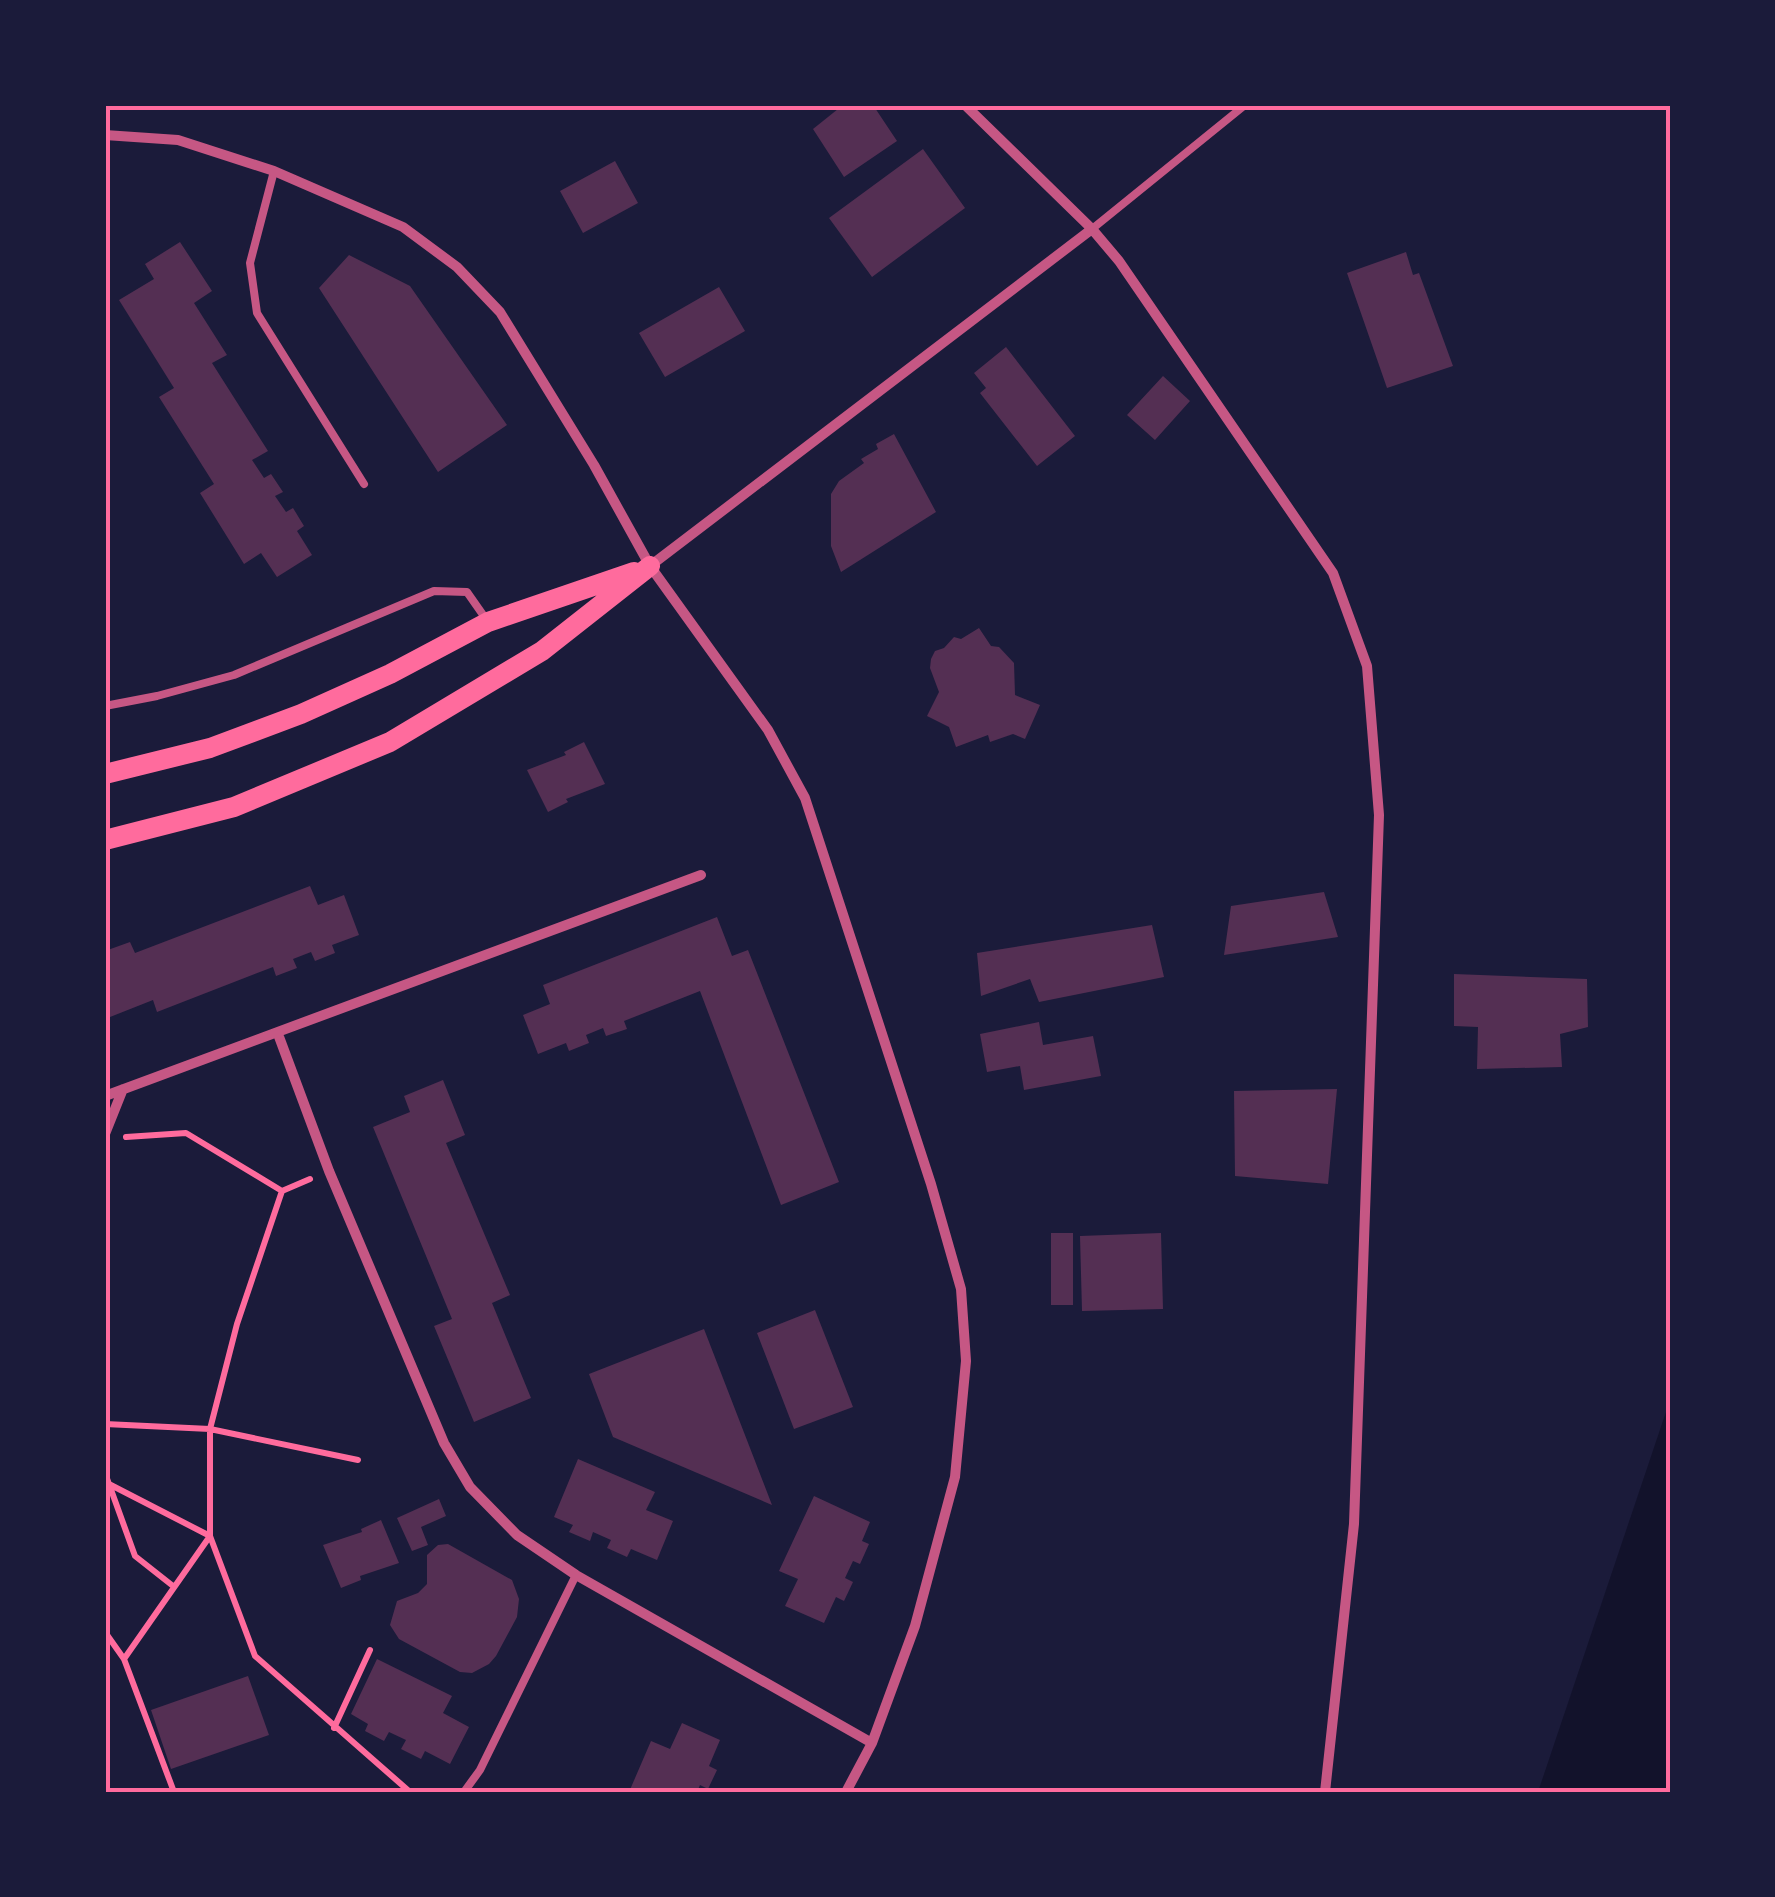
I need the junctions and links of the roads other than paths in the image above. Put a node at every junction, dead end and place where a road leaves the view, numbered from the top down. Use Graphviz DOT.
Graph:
graph roads {
  1 [pos="965,105"];
  2 [pos="1245,105"];
  3 [pos="105,135"];
  4 [pos="274,170"];
  5 [pos="1092,229"];
  6 [pos="364,484"];
  7 [pos="650,566"];
  8 [pos="488,622"];
  9 [pos="105,706"];
  10 [pos="105,774"];
  11 [pos="105,840"];
  12 [pos="700,876"];
  13 [pos="278,1034"];
  14 [pos="124,1089"];
  15 [pos="105,1096"];
  16 [pos="105,1134"];
  17 [pos="576,1575"];
  18 [pos="872,1743"];
  19 [pos="464,1792"];
  20 [pos="846,1792"];
  21 [pos="1325,1792"];
  1 -- 5 [label="street"];
  2 -- 5 [label="lane"];
  3 -- 4 [label="street"];
  4 -- 6 [label="lane"];
  4 -- 7 [label="street"];
  5 -- 7 [label="street"];
  5 -- 21 [label="street"];
  7 -- 8 [label="main road"];
  7 -- 11 [label="main road"];
  7 -- 18 [label="street"];
  8 -- 9 [label="lane"];
  8 -- 10 [label="main road"];
  12 -- 13 [label="street"];
  13 -- 14 [label="street"];
  13 -- 17 [label="street"];
  14 -- 15 [label="street"];
  14 -- 16 [label="street"];
  17 -- 18 [label="street"];
  17 -- 19 [label="lane"];
  18 -- 20 [label="street"];
}
